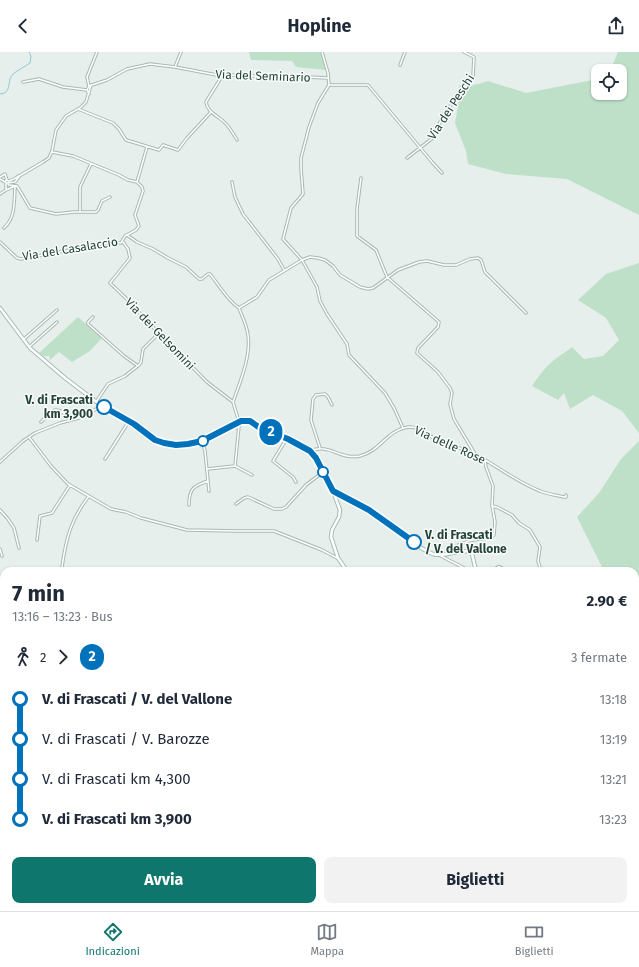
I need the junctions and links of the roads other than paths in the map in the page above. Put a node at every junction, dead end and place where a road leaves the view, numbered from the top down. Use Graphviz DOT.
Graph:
graph roads {
  1 [pos="97,52"];
  2 [pos="181,52"];
  3 [pos="322,52"];
  4 [pos="405,52"];
  5 [pos="464,52"];
  6 [pos="400,64"];
  7 [pos="175,67"];
  8 [pos="222,76"];
  9 [pos="328,78"];
  10 [pos="23,82"];
  11 [pos="329,84"];
  12 [pos="92,85"];
  13 [pos="89,86"];
  14 [pos="87,90"];
  15 [pos="89,94"];
  16 [pos="78,109"];
  17 [pos="211,112"];
  18 [pos="237,140"];
  19 [pos="148,147"];
  20 [pos="420,148"];
  21 [pos="52,152"];
  22 [pos="408,158"];
  23 [pos="91,164"];
  24 [pos="442,173"];
  25 [pos="0,178"];
  26 [pos="362,178"];
  27 [pos="7,182"];
  28 [pos="137,182"];
  29 [pos="232,182"];
  30 [pos="6,186"];
  31 [pos="16,186"];
  32 [pos="6,190"];
  33 [pos="0,194"];
  34 [pos="110,196"];
  35 [pos="80,212"];
  36 [pos="4,228"];
  37 [pos="127,235"];
  38 [pos="0,242"];
  39 [pos="123,242"];
  40 [pos="302,260"];
  41 [pos="284,271"];
  42 [pos="387,277"];
  43 [pos="0,308"];
  44 [pos="239,308"];
  45 [pos="56,310"];
  46 [pos="526,313"];
  47 [pos="93,317"];
  48 [pos="58,322"];
  49 [pos="159,333"];
  50 [pos="24,339"];
  51 [pos="29,347"];
  52 [pos="138,366"];
  53 [pos="96,402"];
  54 [pos="233,402"];
  55 [pos="332,405"];
  56 [pos="102,406"];
  57 [pos="70,420"];
  58 [pos="129,421"];
  59 [pos="41,422"];
  60 [pos="240,422"];
  61 [pos="234,426"];
  62 [pos="237,428"];
  63 [pos="403,428"];
  64 [pos="239,431"];
  65 [pos="29,437"];
  66 [pos="287,438"];
  67 [pos="202,441"];
  68 [pos="320,448"];
  69 [pos="310,451"];
  70 [pos="475,454"];
  71 [pos="105,459"];
  72 [pos="485,460"];
  73 [pos="0,462"];
  74 [pos="235,466"];
  75 [pos="207,469"];
  76 [pos="323,472"];
  77 [pos="252,475"];
  78 [pos="208,481"];
  79 [pos="296,482"];
  80 [pos="70,485"];
  81 [pos="209,491"];
  82 [pos="333,491"];
  83 [pos="566,495"];
  84 [pos="89,496"];
  85 [pos="236,504"];
  86 [pos="189,505"];
  87 [pos="492,506"];
  88 [pos="0,510"];
  89 [pos="37,540"];
  90 [pos="19,548"];
  91 [pos="0,549"];
  92 [pos="439,555"];
  93 [pos="447,555"];
  94 [pos="2,556"];
  95 [pos="339,559"];
  96 [pos="62,567"];
  97 [pos="344,567"];
  98 [pos="462,567"];
  99 [pos="475,567"];
  100 [pos="540,567"];
  1 -- 13 [label="street"];
  2 -- 7 [label="street"];
  3 -- 9 [label="street"];
  4 -- 6 [label="street"];
  5 -- 20 [label="street, Via dei Peschi"];
  7 -- 8 [label="street, Via del Seminario"];
  7 -- 12 [label="street, Via del Seminario"];
  8 -- 9 [label="street, Via del Seminario"];
  8 -- 17 [label="street"];
  9 -- 11 [label="street"];
  10 -- 14 [label="street"];
  11 -- 20 [label="street"];
  11 -- 40 [label="street"];
  12 -- 13 [label="street, Via del Seminario"];
  12 -- 15 [label="street"];
  13 -- 14 [label="street"];
  14 -- 15 [label="street"];
  15 -- 16 [label="street"];
  16 -- 19 [label="street"];
  16 -- 21 [label="street"];
  17 -- 18 [label="street"];
  17 -- 19 [label="street"];
  19 -- 28 [label="street"];
  20 -- 22 [label="street, Via dei Peschi"];
  20 -- 24 [label="street"];
  21 -- 23 [label="street"];
  21 -- 27 [label="street"];
  23 -- 28 [label="street"];
  23 -- 35 [label="street"];
  25 -- 27 [label="street"];
  25 -- 27 [label="street"];
  26 -- 42 [label="street"];
  27 -- 30 [label="street"];
  27 -- 31 [label="street"];
  28 -- 37 [label="street, Via del Casalaccio"];
  29 -- 41 [label="street"];
  30 -- 31 [label="street"];
  30 -- 32 [label="street"];
  31 -- 32 [label="street"];
  31 -- 35 [label="street"];
  31 -- 36 [label="street"];
  32 -- 33 [label="street"];
  34 -- 35 [label="street"];
  37 -- 39 [label="street, Via del Casalaccio"];
  37 -- 44 [label="street"];
  38 -- 39 [label="street, Via del Casalaccio"];
  39 -- 49 [label="street, Via dei Gelsomini"];
  40 -- 41 [label="street"];
  40 -- 42 [label="street"];
  40 -- 63 [label="street"];
  41 -- 44 [label="street"];
  42 -- 46 [label="street"];
  42 -- 70 [label="street"];
  43 -- 50 [label="main road"];
  44 -- 54 [label="street"];
  45 -- 50 [label="street"];
  47 -- 52 [label="street"];
  48 -- 51 [label="street"];
  49 -- 52 [label="street"];
  49 -- 54 [label="street, Via dei Gelsomini"];
  50 -- 51 [label="main road"];
  51 -- 53 [label="main road"];
  52 -- 53 [label="street"];
  53 -- 56 [label="main road"];
  54 -- 60 [label="street"];
  55 -- 68 [label="street"];
  56 -- 57 [label="street"];
  56 -- 58 [label="main road"];
  57 -- 59 [label="street"];
  57 -- 65 [label="street"];
  58 -- 67 [label="main road"];
  58 -- 71 [label="street"];
  60 -- 61 [label="main road"];
  60 -- 62 [label="street"];
  60 -- 64 [label="street"];
  60 -- 66 [label="main road"];
  61 -- 62 [label="street"];
  61 -- 67 [label="main road"];
  62 -- 64 [label="street"];
  63 -- 68 [label="street, Via delle Rose"];
  63 -- 70 [label="street, Via delle Rose"];
  64 -- 74 [label="street"];
  65 -- 73 [label="street"];
  65 -- 80 [label="street"];
  66 -- 69 [label="main road"];
  66 -- 79 [label="street"];
  67 -- 75 [label="street"];
  68 -- 69 [label="street"];
  69 -- 76 [label="main road"];
  70 -- 72 [label="street, Via delle Rose"];
  72 -- 83 [label="street, Via delle Rose"];
  72 -- 87 [label="street"];
  74 -- 75 [label="street"];
  74 -- 77 [label="street"];
  75 -- 78 [label="street"];
  76 -- 82 [label="main road"];
  76 -- 85 [label="street"];
  78 -- 81 [label="street"];
  78 -- 86 [label="street"];
  80 -- 84 [label="street"];
  80 -- 89 [label="street"];
  82 -- 92 [label="main road"];
  82 -- 95 [label="main road"];
  84 -- 95 [label="street"];
  84 -- 96 [label="street"];
  87 -- 93 [label="street"];
  87 -- 100 [label="street"];
  88 -- 90 [label="street"];
  91 -- 94 [label="street"];
  92 -- 93 [label="main road"];
  92 -- 98 [label="street"];
  93 -- 99 [label="main road"];
  95 -- 97 [label="main road"];
}
